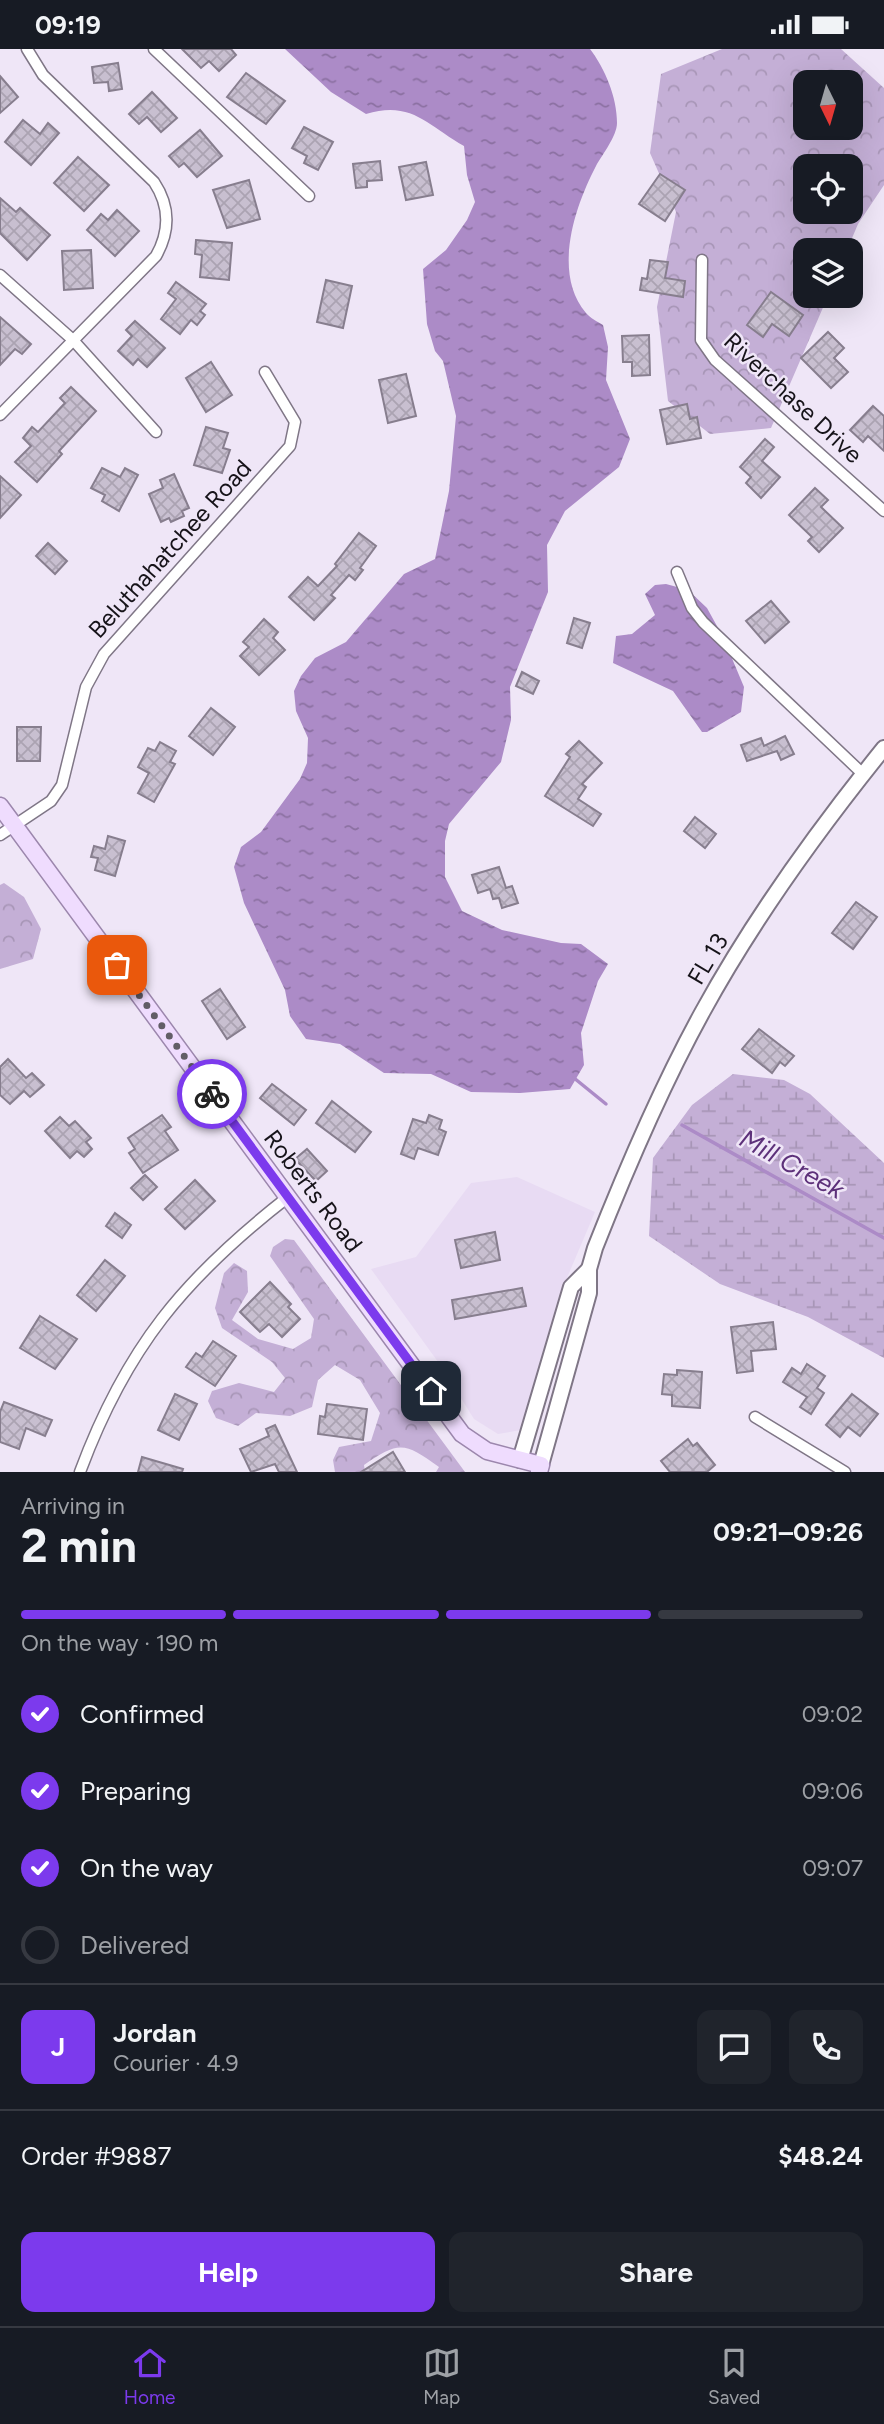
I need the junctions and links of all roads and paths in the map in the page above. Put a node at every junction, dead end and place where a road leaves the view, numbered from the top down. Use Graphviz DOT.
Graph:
graph roads {
  1 [pos="27,49"];
  2 [pos="155,49"];
  3 [pos="309,196"];
  4 [pos="702,260"];
  5 [pos="0,275"];
  6 [pos="73,340"];
  7 [pos="265,372"];
  8 [pos="0,415"];
  9 [pos="156,432"];
  10 [pos="884,511"];
  11 [pos="677,572"];
  12 [pos="884,748"];
  13 [pos="863,774"];
  14 [pos="0,806"];
  15 [pos="14,824"];
  16 [pos="0,835"];
  17 [pos="288,1197"];
  18 [pos="589,1269"];
  19 [pos="755,1417"];
  20 [pos="519,1466"];
  21 [pos="540,1468"];
  22 [pos="80,1472"];
  23 [pos="845,1472"];
  1 -- 6 [label="street"];
  2 -- 3 [label="street"];
  4 -- 10 [label="street, Riverchase Drive"];
  5 -- 6 [label="street"];
  6 -- 8 [label="street"];
  6 -- 9 [label="street"];
  7 -- 15 [label="street, Beluthahatchee Road"];
  11 -- 13 [label="street"];
  12 -- 13 [label="main road, FL 13"];
  13 -- 18 [label="main road, FL 13"];
  14 -- 15 [label="main road, Roberts Road"];
  15 -- 16 [label="street, Beluthahatchee Road"];
  15 -- 17 [label="main road, Roberts Road"];
  17 -- 20 [label="main road, Roberts Road"];
  17 -- 22 [label="street"];
  18 -- 20 [label="main road"];
  18 -- 21 [label="main road"];
  19 -- 23 [label="street"];
  20 -- 21 [label="main road, Roberts Road"];
}
